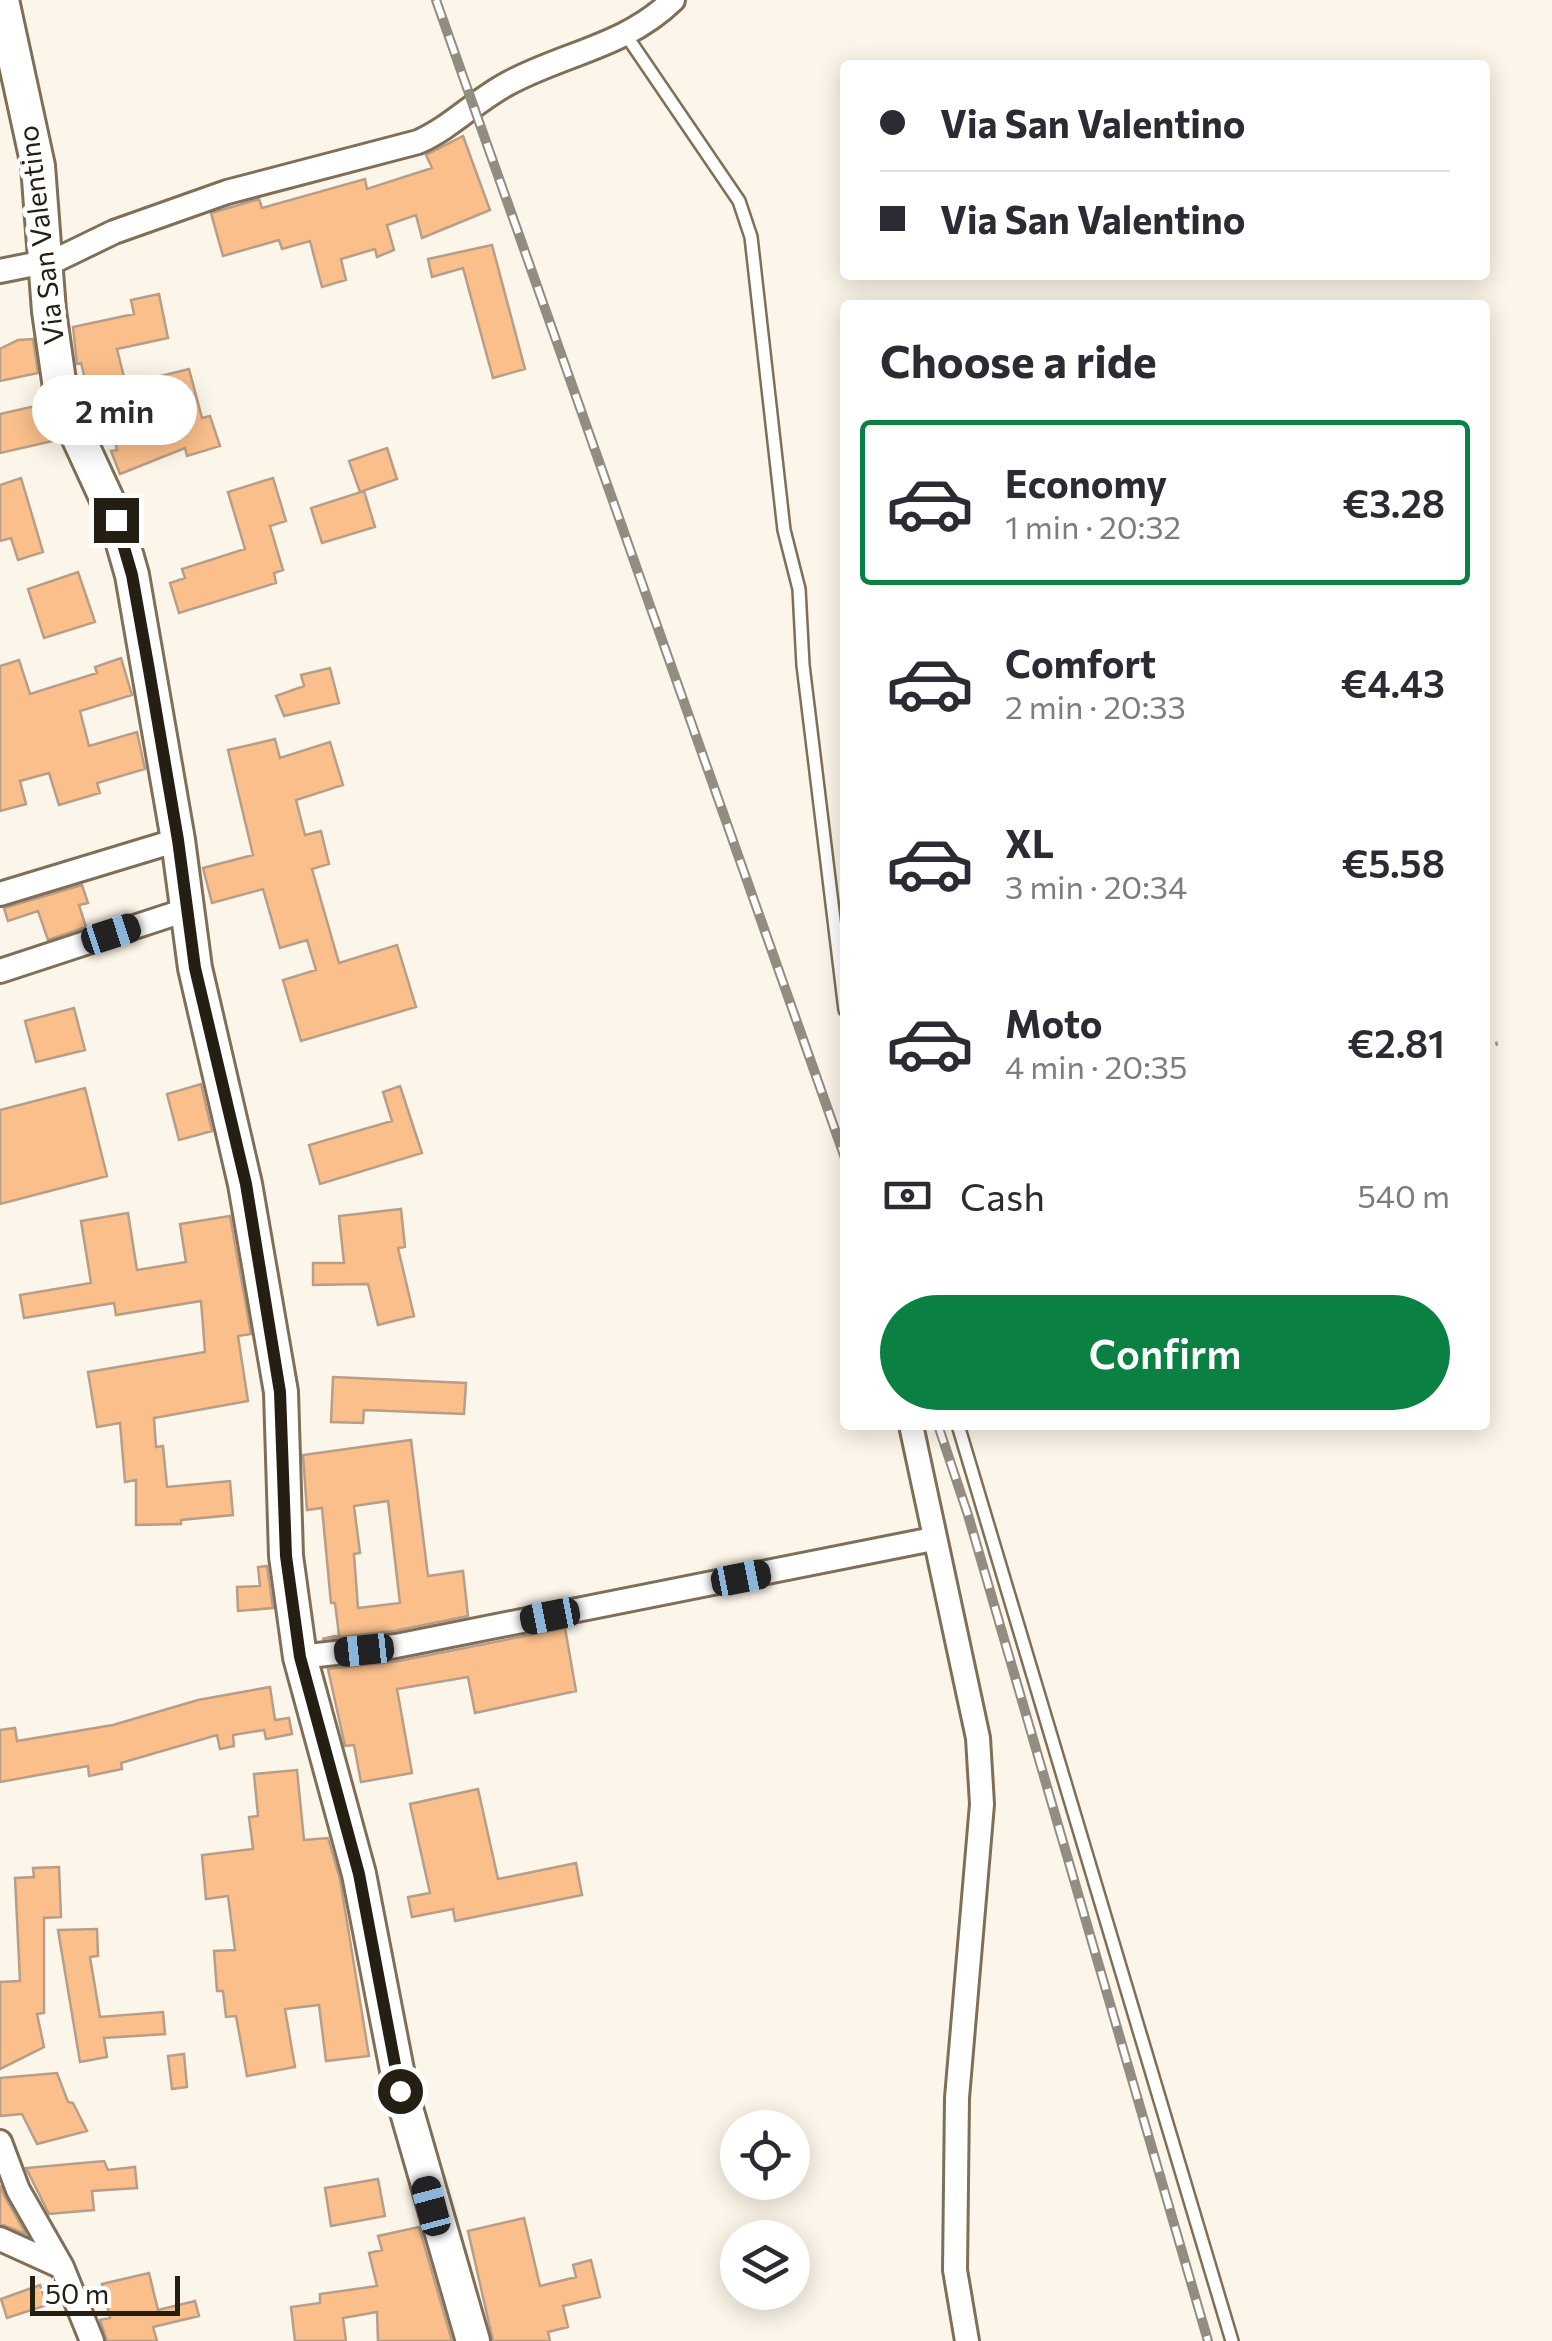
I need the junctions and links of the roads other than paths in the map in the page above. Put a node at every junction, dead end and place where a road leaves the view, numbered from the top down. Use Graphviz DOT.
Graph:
graph roads {
  1 [pos="2,0"];
  2 [pos="673,0"];
  3 [pos="626,35"];
  4 [pos="46,264"];
  5 [pos="0,271"];
  6 [pos="178,840"];
  7 [pos="0,894"];
  8 [pos="186,910"];
  9 [pos="840,970"];
  10 [pos="0,972"];
  11 [pos="912,1430"];
  12 [pos="959,1430"];
  13 [pos="933,1539"];
  14 [pos="300,1657"];
  15 [pos="0,2142"];
  16 [pos="0,2239"];
  17 [pos="62,2267"];
  18 [pos="92,2341"];
  19 [pos="473,2341"];
  20 [pos="968,2341"];
  21 [pos="1232,2341"];
  1 -- 4 [label="main road, Via San Valentino"];
  2 -- 3 [label="street"];
  3 -- 4 [label="street"];
  3 -- 9 [label="lane"];
  4 -- 5 [label="street"];
  4 -- 6 [label="main road, Via San Valentino"];
  6 -- 7 [label="street"];
  6 -- 8 [label="main road, Via San Valentino"];
  8 -- 10 [label="street"];
  8 -- 14 [label="main road, Via San Valentino"];
  11 -- 13 [label="street"];
  12 -- 21 [label="lane"];
  13 -- 14 [label="street"];
  13 -- 20 [label="street"];
  14 -- 19 [label="main road, Via San Valentino"];
  15 -- 17 [label="street"];
  16 -- 17 [label="street"];
  17 -- 18 [label="street"];
}
